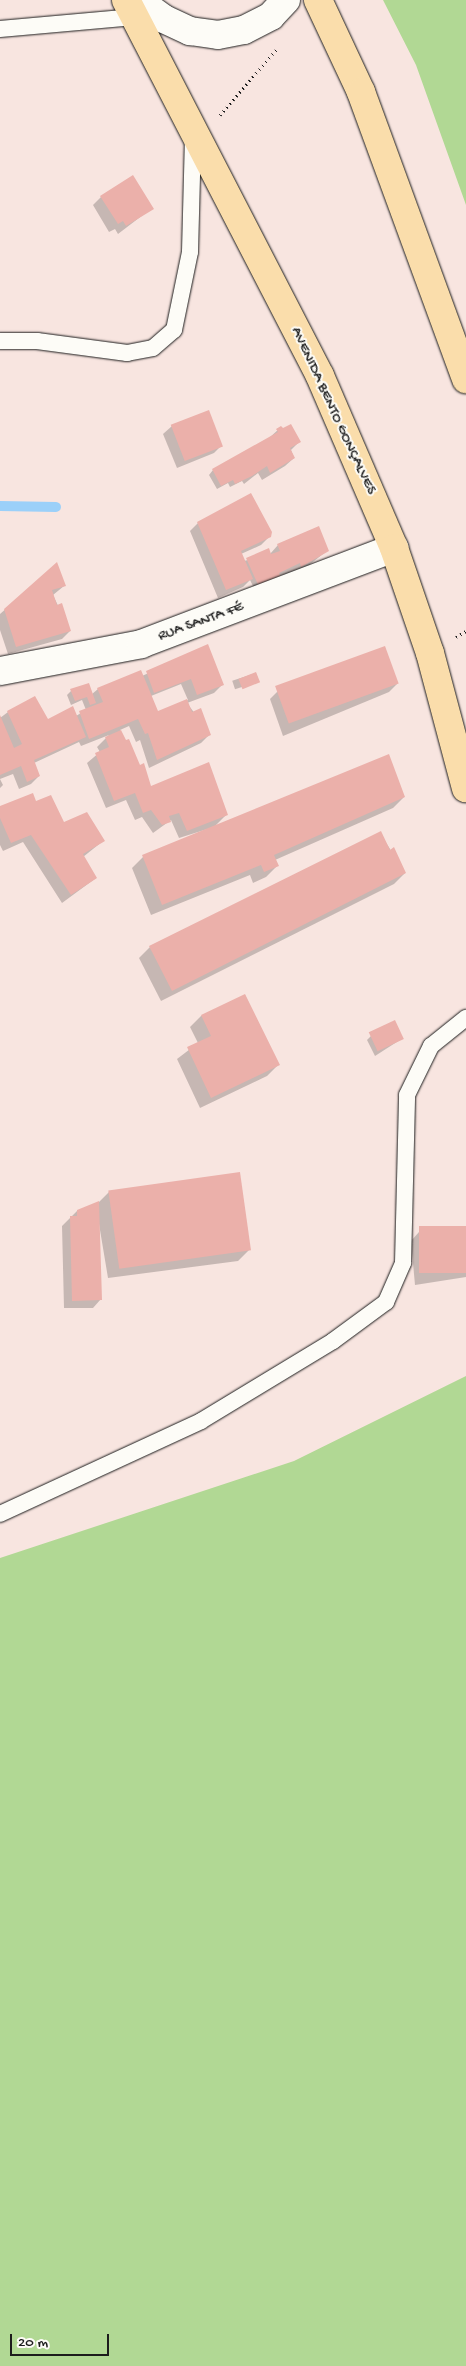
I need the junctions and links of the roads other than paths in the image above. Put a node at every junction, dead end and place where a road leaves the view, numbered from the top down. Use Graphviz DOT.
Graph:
graph roads {
  1 [pos="286,0"];
  2 [pos="318,0"];
  3 [pos="133,6"];
  4 [pos="0,29"];
  5 [pos="193,134"];
  6 [pos="0,341"];
  7 [pos="466,379"];
  8 [pos="394,548"];
  9 [pos="0,672"];
  10 [pos="466,788"];
  11 [pos="466,1018"];
  12 [pos="0,1514"];
  1 -- 3 [label="street"];
  2 -- 7 [label="main road"];
  3 -- 4 [label="lane"];
  3 -- 5 [label="main road, AVENIDA BENTO GONÇALVES"];
  5 -- 6 [label="lane"];
  5 -- 8 [label="main road, AVENIDA BENTO GONÇALVES"];
  8 -- 9 [label="street, RUA SANTA FÉ"];
  8 -- 10 [label="main road, AVENIDA BENTO GONÇALVES"];
  11 -- 12 [label="lane"];
}
